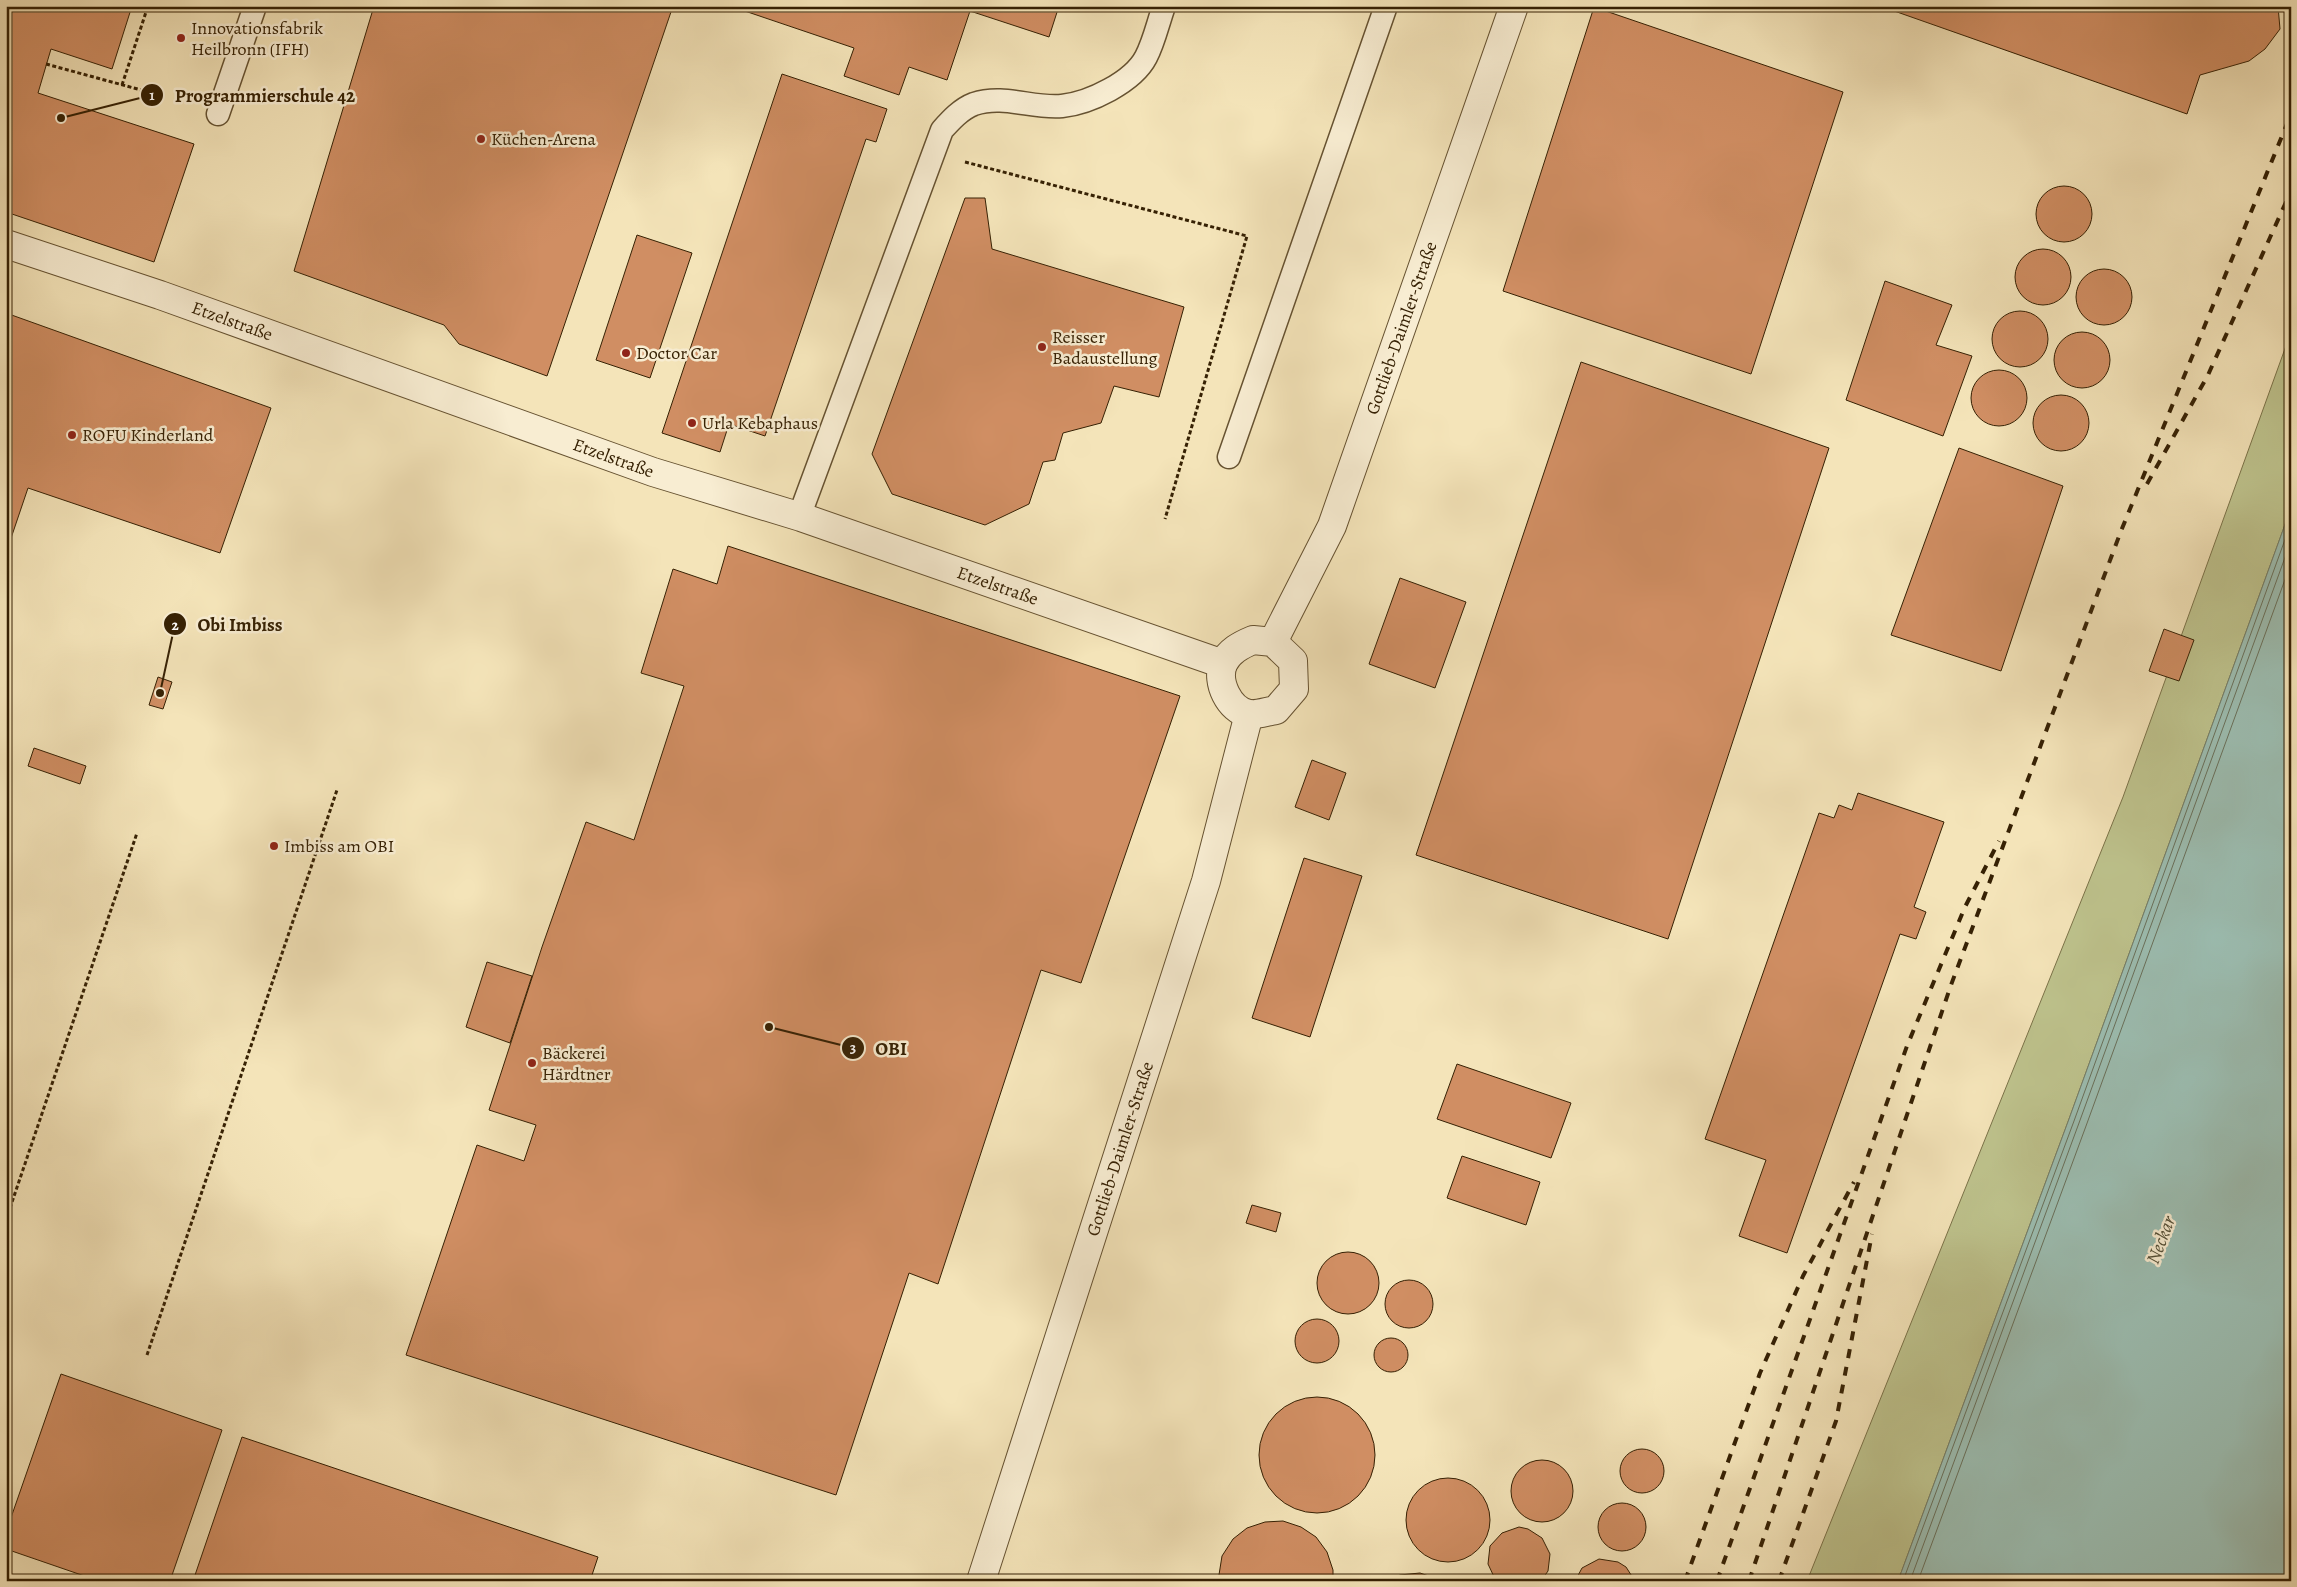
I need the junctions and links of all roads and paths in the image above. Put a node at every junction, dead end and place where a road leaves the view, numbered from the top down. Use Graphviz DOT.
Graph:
graph roads {
  1 [pos="148,6"];
  2 [pos="255,6"];
  3 [pos="1164,6"];
  4 [pos="1386,6"];
  5 [pos="1514,6"];
  6 [pos="46,64"];
  7 [pos="122,85"];
  8 [pos="163,96"];
  9 [pos="218,114"];
  10 [pos="933,153"];
  11 [pos="6,244"];
  12 [pos="1229,457"];
  13 [pos="799,517"];
  14 [pos="1165,519"];
  15 [pos="1273,642"];
  16 [pos="1223,664"];
  17 [pos="1249,714"];
  18 [pos="337,790"];
  19 [pos="137,832"];
  20 [pos="10,1208"];
  21 [pos="147,1355"];
  22 [pos="981,1581"];
  1 -- 7 [label="path"];
  2 -- 9 [label="lane"];
  3 -- 10 [label="lane"];
  4 -- 12 [label="lane"];
  5 -- 15 [label="street, Gottlieb-Daimler-Straße"];
  6 -- 7 [label="path"];
  7 -- 8 [label="path"];
  10 -- 13 [label="lane"];
  10 -- 14 [label="path"];
  11 -- 13 [label="street, Etzelstraße"];
  13 -- 16 [label="street, Etzelstraße"];
  15 -- 16 [label="street"];
  15 -- 17 [label="street"];
  16 -- 17 [label="street"];
  17 -- 22 [label="street, Gottlieb-Daimler-Straße"];
  18 -- 21 [label="path"];
  19 -- 20 [label="path"];
}
